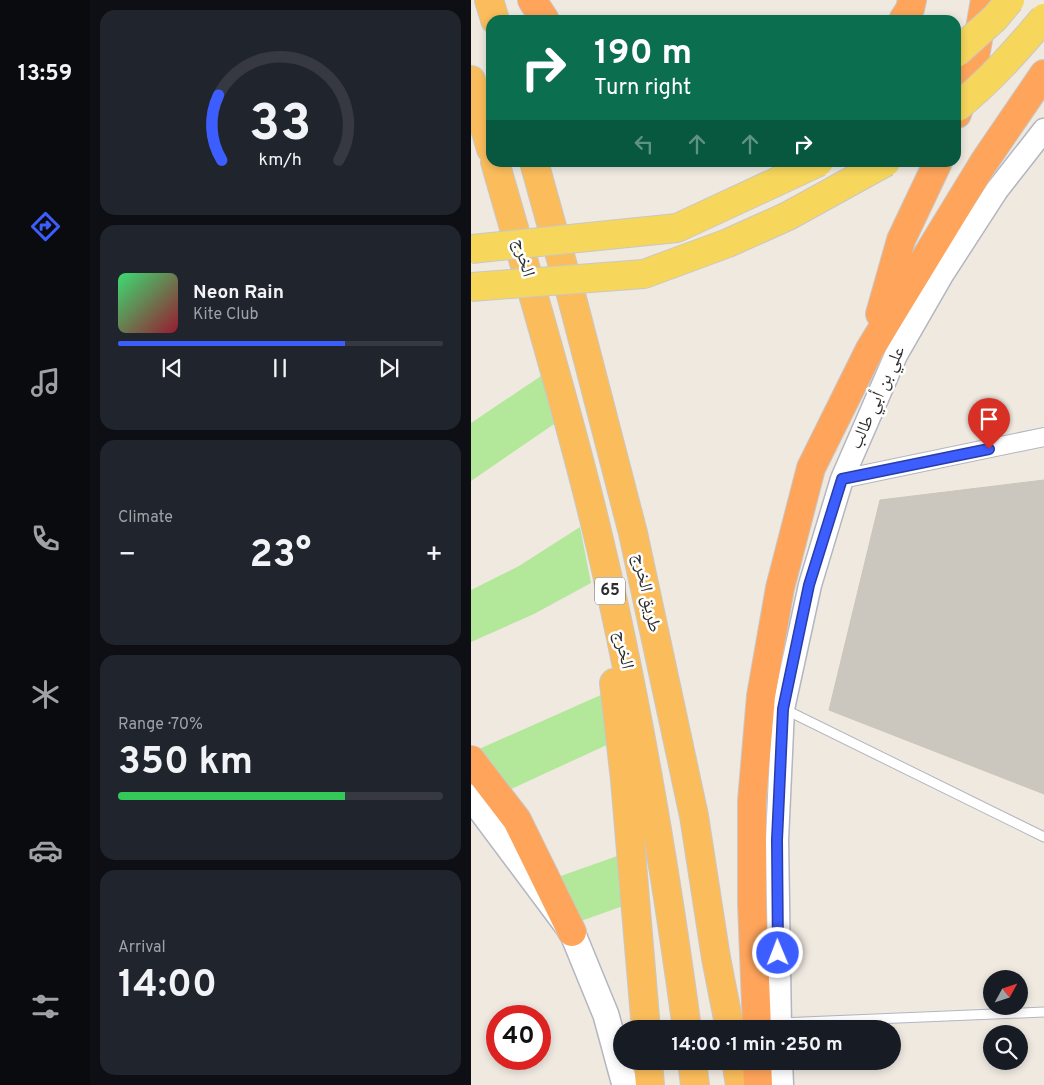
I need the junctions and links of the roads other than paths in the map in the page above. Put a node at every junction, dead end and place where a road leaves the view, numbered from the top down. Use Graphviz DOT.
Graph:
graph roads {
  1 [pos="489,0"];
  2 [pos="532,0"];
  3 [pos="985,0"];
  4 [pos="1010,0"];
  5 [pos="494,15"];
  6 [pos="542,15"];
  7 [pos="1044,18"];
  8 [pos="961,49"];
  9 [pos="1044,74"];
  10 [pos="471,80"];
  11 [pos="961,103"];
  12 [pos="961,104"];
  13 [pos="1044,130"];
  14 [pos="486,132"];
  15 [pos="496,167"];
  16 [pos="535,167"];
  17 [pos="808,167"];
  18 [pos="876,167"];
  19 [pos="936,167"];
  20 [pos="471,249"];
  21 [pos="471,286"];
  22 [pos="870,349"];
  23 [pos="1044,437"];
  24 [pos="842,479"];
  25 [pos="594,520"];
  26 [pos="783,709"];
  27 [pos="471,760"];
  28 [pos="471,797"];
  29 [pos="1044,837"];
  30 [pos="572,932"];
  31 [pos="1044,1012"];
  32 [pos="645,1020"];
  33 [pos="686,1020"];
  34 [pos="728,1020"];
  35 [pos="771,1020"];
  36 [pos="772,1020"];
  37 [pos="899,1020"];
  38 [pos="649,1070"];
  39 [pos="693,1070"];
  40 [pos="738,1070"];
  41 [pos="757,1070"];
  42 [pos="781,1070"];
  43 [pos="625,1085"];
  44 [pos="650,1085"];
  45 [pos="695,1085"];
  46 [pos="740,1085"];
  47 [pos="758,1085"];
  48 [pos="782,1085"];
  1 -- 5 [label="highway"];
  2 -- 6 [label="highway"];
  3 -- 11 [label="highway"];
  4 -- 8 [label="main road, bridge"];
  7 -- 12 [label="main road, bridge"];
  9 -- 22 [label="highway"];
  10 -- 14 [label="highway"];
  13 -- 24 [label="street, علي بن أبي طالب"];
  15 -- 25 [label="highway, الخرج / 65"];
  16 -- 34 [label="highway, طريق الخرج"];
  17 -- 20 [label="main road, bridge"];
  18 -- 21 [label="main road, bridge"];
  19 -- 22 [label="highway"];
  22 -- 35 [label="highway"];
  23 -- 24 [label="street"];
  24 -- 26 [label="street, علي بن أبي طالب"];
  25 -- 32 [label="highway"];
  25 -- 33 [label="highway, الخرج / 65"];
  26 -- 29 [label="lane"];
  26 -- 36 [label="street, علي بن أبي طالب"];
  27 -- 30 [label="highway"];
  28 -- 30 [label="main road"];
  30 -- 43 [label="main road"];
  31 -- 37 [label="lane"];
  38 -- 44 [label="highway"];
  39 -- 45 [label="highway"];
  40 -- 46 [label="highway"];
  41 -- 47 [label="highway"];
  42 -- 48 [label="street"];
}
